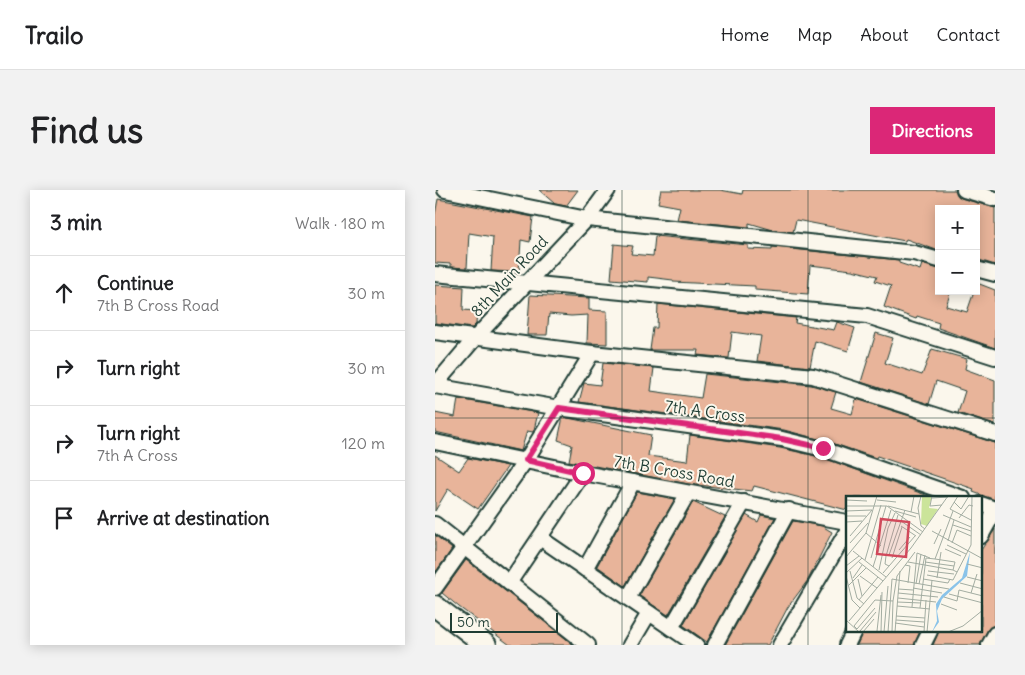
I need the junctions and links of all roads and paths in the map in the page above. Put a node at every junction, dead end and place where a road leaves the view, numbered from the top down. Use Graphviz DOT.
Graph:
graph roads {
  1 [pos="445,190"];
  2 [pos="608,190"];
  3 [pos="964,190"];
  4 [pos="995,199"];
  5 [pos="587,219"];
  6 [pos="935,259"];
  7 [pos="980,271"];
  8 [pos="435,274"];
  9 [pos="995,274"];
  10 [pos="527,282"];
  11 [pos="435,332"];
  12 [pos="476,337"];
  13 [pos="592,352"];
  14 [pos="995,357"];
  15 [pos="435,386"];
  16 [pos="559,408"];
  17 [pos="995,434"];
  18 [pos="435,442"];
  19 [pos="526,460"];
  20 [pos="583,473"];
  21 [pos="633,482"];
  22 [pos="926,491"];
  23 [pos="688,492"];
  24 [pos="952,496"];
  25 [pos="744,502"];
  26 [pos="983,505"];
  27 [pos="789,510"];
  28 [pos="995,510"];
  29 [pos="846,522"];
  30 [pos="435,524"];
  31 [pos="983,532"];
  32 [pos="846,533"];
  33 [pos="540,538"];
  34 [pos="463,548"];
  35 [pos="585,568"];
  36 [pos="509,583"];
  37 [pos="435,588"];
  38 [pos="628,598"];
  39 [pos="435,606"];
  40 [pos="649,613"];
  41 [pos="671,628"];
  42 [pos="854,632"];
  43 [pos="930,632"];
  44 [pos="995,634"];
  45 [pos="486,645"];
  46 [pos="588,645"];
  47 [pos="630,645"];
  48 [pos="696,645"];
  49 [pos="715,645"];
  50 [pos="780,645"];
  51 [pos="847,645"];
  52 [pos="923,645"];
  53 [pos="989,645"];
  1 -- 5 [label="street"];
  2 -- 5 [label="street, 8th Main Road"];
  3 -- 4 [label="street"];
  5 -- 6 [label="street"];
  5 -- 10 [label="street, 8th Main Road"];
  7 -- 9 [label="street"];
  8 -- 10 [label="street"];
  10 -- 12 [label="street, 8th Main Road"];
  10 -- 14 [label="street"];
  11 -- 12 [label="street"];
  12 -- 13 [label="street"];
  12 -- 15 [label="street, 8th Main Road"];
  13 -- 16 [label="street"];
  13 -- 17 [label="street"];
  15 -- 16 [label="street, 7th A Cross"];
  16 -- 19 [label="street"];
  16 -- 22 [label="street, 7th A Cross"];
  18 -- 19 [label="street, 7th B Cross Road"];
  19 -- 20 [label="street, 7th B Cross Road"];
  19 -- 34 [label="street"];
  20 -- 21 [label="street, 7th B Cross Road"];
  20 -- 33 [label="street"];
  21 -- 23 [label="street, 7th B Cross Road"];
  21 -- 35 [label="street"];
  22 -- 24 [label="street, 7th A Cross"];
  23 -- 25 [label="street, 7th B Cross Road"];
  23 -- 38 [label="street"];
  25 -- 27 [label="street, 7th B Cross Road"];
  25 -- 41 [label="street"];
  26 -- 28 [label="street"];
  27 -- 29 [label="street, 7th B Cross Road"];
  27 -- 49 [label="street"];
  28 -- 31 [label="street"];
  30 -- 34 [label="street"];
  32 -- 50 [label="street"];
  33 -- 35 [label="street"];
  33 -- 36 [label="street"];
  34 -- 36 [label="street"];
  34 -- 37 [label="street"];
  35 -- 38 [label="street"];
  36 -- 46 [label="street"];
  38 -- 40 [label="street"];
  39 -- 45 [label="street"];
  40 -- 41 [label="street"];
  40 -- 47 [label="street"];
  41 -- 48 [label="street"];
  42 -- 51 [label="street"];
  43 -- 52 [label="street"];
  44 -- 53 [label="street"];
}
